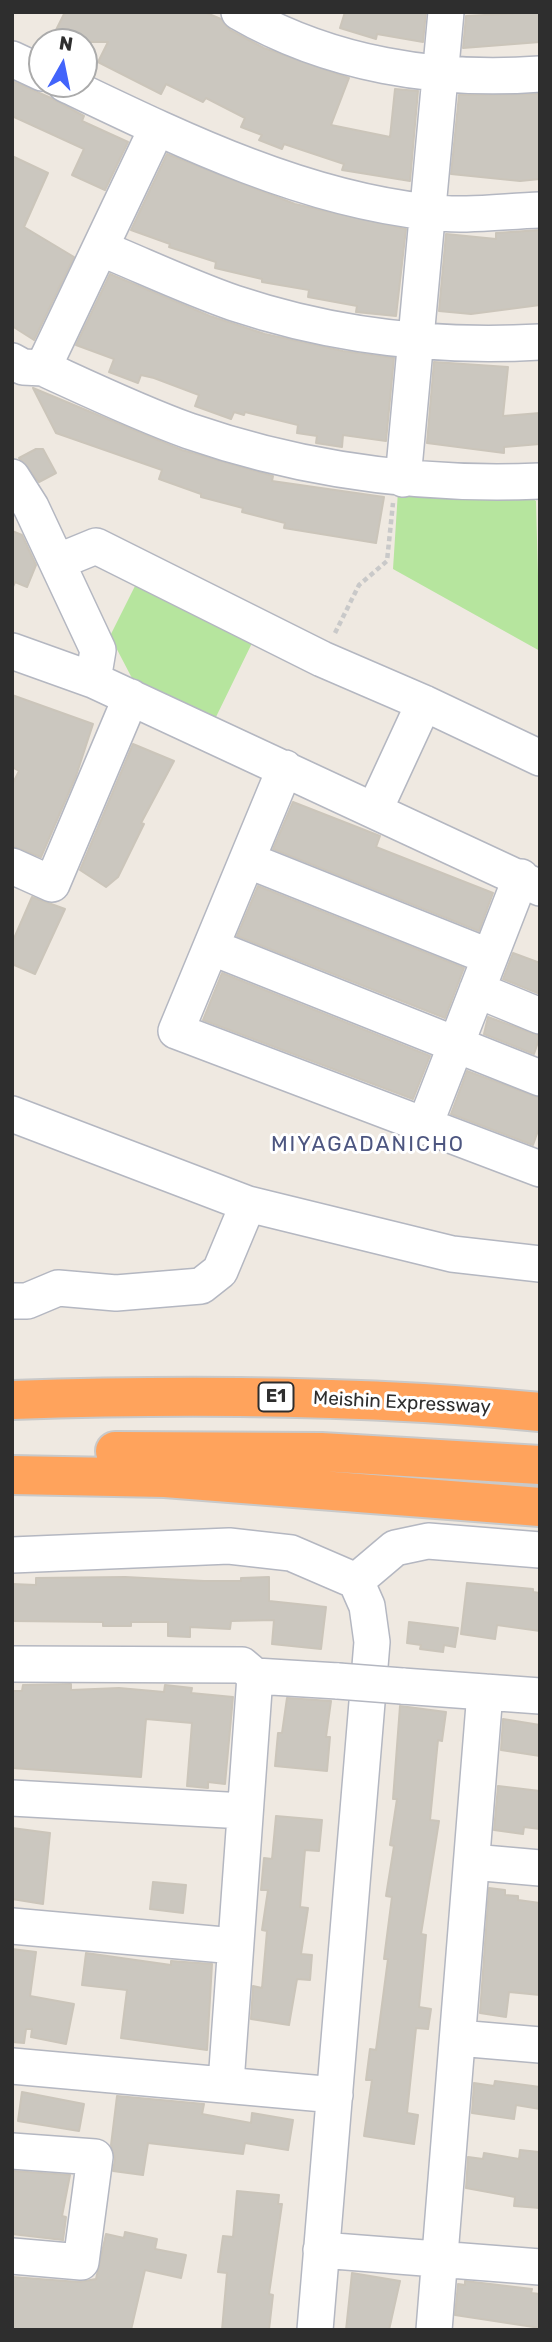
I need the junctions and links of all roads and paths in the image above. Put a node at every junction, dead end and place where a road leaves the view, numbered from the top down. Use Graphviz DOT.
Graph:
graph roads {
  1 [pos="239,12"];
  2 [pos="446,12"];
  3 [pos="12,59"];
  4 [pos="28,66"];
  5 [pos="441,74"];
  6 [pos="540,74"];
  7 [pos="94,98"];
  8 [pos="157,128"];
  9 [pos="540,210"];
  10 [pos="430,213"];
  11 [pos="100,248"];
  12 [pos="540,342"];
  13 [pos="417,343"];
  14 [pos="27,365"];
  15 [pos="12,477"];
  16 [pos="540,481"];
  17 [pos="398,487"];
  18 [pos="57,562"];
  19 [pos="12,651"];
  20 [pos="322,659"];
  21 [pos="93,680"];
  22 [pos="131,697"];
  23 [pos="424,702"];
  24 [pos="540,758"];
  25 [pos="285,768"];
  26 [pos="375,809"];
  27 [pos="247,860"];
  28 [pos="12,866"];
  29 [pos="530,882"];
  30 [pos="211,947"];
  31 [pos="490,957"];
  32 [pos="477,990"];
  33 [pos="540,1016"];
  34 [pos="456,1044"];
  35 [pos="540,1078"];
  36 [pos="12,1114"];
  37 [pos="424,1127"];
  38 [pos="540,1169"];
  39 [pos="248,1204"];
  40 [pos="540,1264"];
  41 [pos="12,1301"];
  42 [pos="12,1380"];
  43 [pos="540,1390"];
  44 [pos="12,1400"];
  45 [pos="540,1412"];
  46 [pos="12,1454"];
  47 [pos="540,1465"];
  48 [pos="12,1475"];
  49 [pos="540,1507"];
  50 [pos="540,1550"];
  51 [pos="12,1555"];
  52 [pos="356,1581"];
  53 [pos="12,1664"];
  54 [pos="255,1676"];
  55 [pos="485,1692"];
  56 [pos="540,1696"];
  57 [pos="12,1798"];
  58 [pos="244,1811"];
  59 [pos="472,1861"];
  60 [pos="540,1868"];
  61 [pos="12,1926"];
  62 [pos="235,1946"];
  63 [pos="458,2038"];
  64 [pos="540,2045"];
  65 [pos="12,2066"];
  66 [pos="226,2083"];
  67 [pos="335,2095"];
  68 [pos="12,2151"];
  69 [pos="321,2250"];
  70 [pos="12,2256"];
  71 [pos="440,2259"];
  72 [pos="540,2267"];
  73 [pos="315,2330"];
  74 [pos="434,2330"];
  1 -- 5 [label="street"];
  2 -- 5 [label="street"];
  3 -- 4 [label="street"];
  5 -- 6 [label="street"];
  5 -- 10 [label="street"];
  7 -- 8 [label="street"];
  8 -- 10 [label="street"];
  8 -- 11 [label="street"];
  9 -- 10 [label="street"];
  10 -- 13 [label="street"];
  11 -- 13 [label="street"];
  11 -- 14 [label="street"];
  12 -- 13 [label="street"];
  13 -- 17 [label="street"];
  14 -- 17 [label="street"];
  15 -- 18 [label="street"];
  16 -- 17 [label="street"];
  17 -- 20 [label="path"];
  18 -- 20 [label="street"];
  18 -- 21 [label="street"];
  19 -- 21 [label="street"];
  20 -- 23 [label="street"];
  21 -- 22 [label="street"];
  22 -- 25 [label="street"];
  22 -- 28 [label="street"];
  23 -- 24 [label="street"];
  23 -- 26 [label="street"];
  25 -- 26 [label="street"];
  25 -- 27 [label="street"];
  26 -- 29 [label="street"];
  27 -- 30 [label="street"];
  27 -- 31 [label="street"];
  29 -- 31 [label="street"];
  30 -- 34 [label="street"];
  30 -- 37 [label="street"];
  31 -- 32 [label="street"];
  32 -- 33 [label="street"];
  32 -- 34 [label="street"];
  34 -- 35 [label="street"];
  34 -- 37 [label="street"];
  36 -- 39 [label="street"];
  37 -- 38 [label="street"];
  39 -- 40 [label="street"];
  39 -- 41 [label="street"];
  42 -- 43 [label="highway"];
  44 -- 45 [label="highway, Meishin Expressway / E1"];
  46 -- 47 [label="highway"];
  48 -- 49 [label="highway"];
  50 -- 52 [label="street"];
  51 -- 52 [label="street"];
  52 -- 67 [label="street"];
  53 -- 54 [label="street"];
  54 -- 55 [label="street, bridge"];
  54 -- 58 [label="street"];
  55 -- 56 [label="street"];
  55 -- 59 [label="street"];
  57 -- 58 [label="street"];
  58 -- 62 [label="street"];
  59 -- 60 [label="street"];
  59 -- 63 [label="street"];
  61 -- 62 [label="street"];
  62 -- 66 [label="street"];
  63 -- 64 [label="street"];
  63 -- 71 [label="street"];
  65 -- 66 [label="street"];
  66 -- 67 [label="street"];
  67 -- 69 [label="street"];
  68 -- 70 [label="street"];
  69 -- 71 [label="street"];
  69 -- 73 [label="street"];
  71 -- 72 [label="street"];
  71 -- 74 [label="street"];
}
